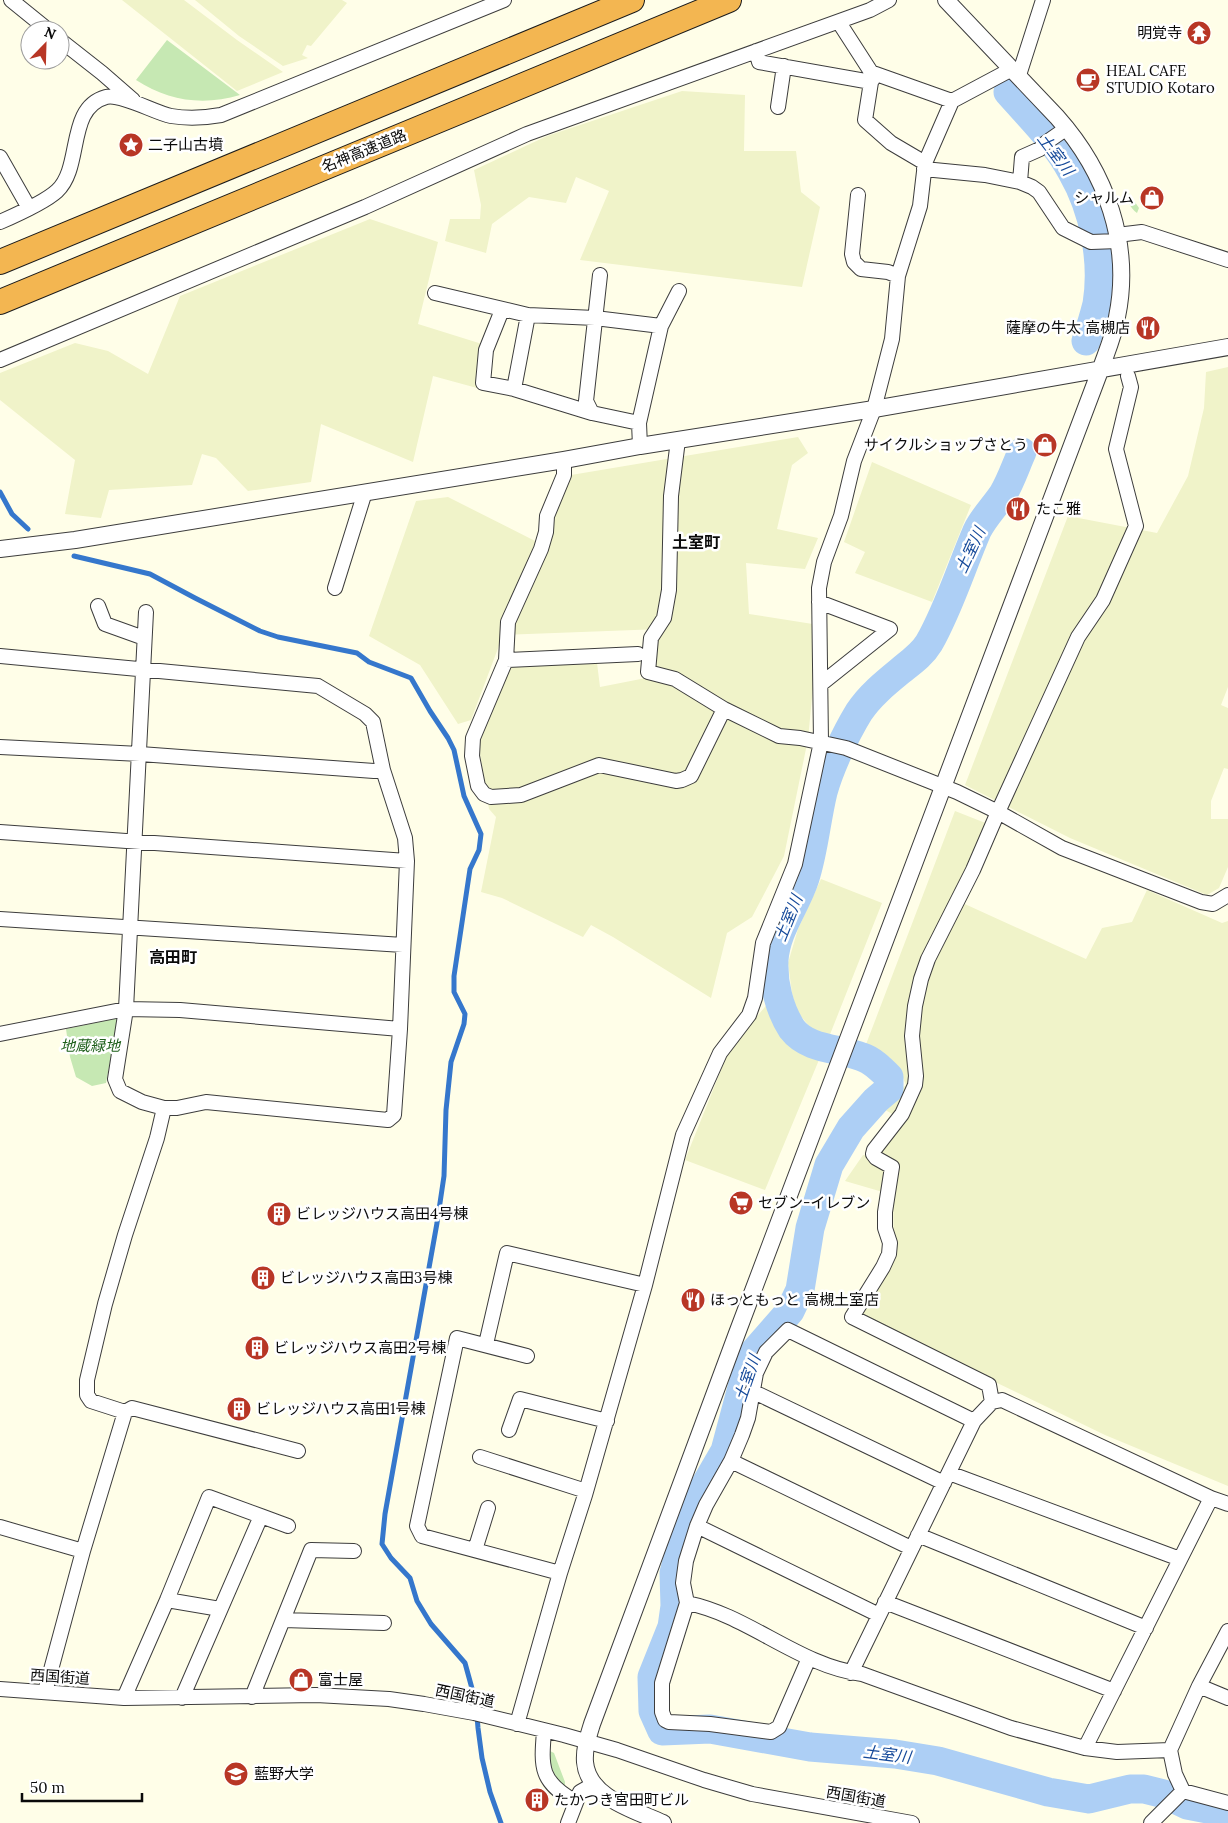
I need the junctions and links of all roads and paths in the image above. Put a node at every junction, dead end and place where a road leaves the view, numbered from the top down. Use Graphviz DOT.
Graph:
graph roads {
  1 [pos="11,0"];
  2 [pos="504,0"];
  3 [pos="632,0"];
  4 [pos="729,0"];
  5 [pos="889,0"];
  6 [pos="946,0"];
  7 [pos="1043,0"];
  8 [pos="36,20"];
  9 [pos="842,27"];
  10 [pos="70,48"];
  11 [pos="756,51"];
  12 [pos="784,66"];
  13 [pos="1015,72"];
  14 [pos="872,82"];
  15 [pos="952,101"];
  16 [pos="138,104"];
  17 [pos="778,107"];
  18 [pos="1068,128"];
  19 [pos="0,157"];
  20 [pos="924,166"];
  21 [pos="1020,182"];
  22 [pos="858,195"];
  23 [pos="30,208"];
  24 [pos="0,222"];
  25 [pos="1118,238"];
  26 [pos="1228,260"];
  27 [pos="0,262"];
  28 [pos="600,275"];
  29 [pos="898,276"];
  30 [pos="679,291"];
  31 [pos="435,293"];
  32 [pos="0,302"];
  33 [pos="502,310"];
  34 [pos="528,315"];
  35 [pos="595,318"];
  36 [pos="661,326"];
  37 [pos="1228,346"];
  38 [pos="0,360"];
  39 [pos="1101,368"];
  40 [pos="1128,376"];
  41 [pos="514,389"];
  42 [pos="874,409"];
  43 [pos="592,413"];
  44 [pos="639,423"];
  45 [pos="678,440"];
  46 [pos="640,446"];
  47 [pos="564,460"];
  48 [pos="365,492"];
  49 [pos="0,549"];
  50 [pos="335,588"];
  51 [pos="820,602"];
  52 [pos="98,606"];
  53 [pos="146,612"];
  54 [pos="144,638"];
  55 [pos="638,654"];
  56 [pos="0,656"];
  57 [pos="506,660"];
  58 [pos="143,668"];
  59 [pos="821,684"];
  60 [pos="724,709"];
  61 [pos="821,742"];
  62 [pos="0,747"];
  63 [pos="140,754"];
  64 [pos="383,770"];
  65 [pos="943,786"];
  66 [pos="998,812"];
  67 [pos="0,832"];
  68 [pos="135,840"];
  69 [pos="407,860"];
  70 [pos="1228,895"];
  71 [pos="0,919"];
  72 [pos="130,928"];
  73 [pos="403,944"];
  74 [pos="126,1009"];
  75 [pos="400,1029"];
  76 [pos="0,1034"];
  77 [pos="164,1108"];
  78 [pos="645,1285"];
  79 [pos="486,1344"];
  80 [pos="527,1356"];
  81 [pos="752,1391"];
  82 [pos="992,1402"];
  83 [pos="125,1412"];
  84 [pos="607,1421"];
  85 [pos="974,1421"];
  86 [pos="509,1430"];
  87 [pos="298,1451"];
  88 [pos="480,1457"];
  89 [pos="731,1461"];
  90 [pos="946,1478"];
  91 [pos="586,1492"];
  92 [pos="1211,1498"];
  93 [pos="1228,1504"];
  94 [pos="488,1508"];
  95 [pos="261,1516"];
  96 [pos="0,1526"];
  97 [pos="288,1526"];
  98 [pos="697,1526"];
  99 [pos="918,1535"];
  100 [pos="911,1548"];
  101 [pos="475,1550"];
  102 [pos="354,1551"];
  103 [pos="83,1552"];
  104 [pos="1180,1559"];
  105 [pos="560,1573"];
  106 [pos="167,1600"];
  107 [pos="885,1602"];
  108 [pos="687,1603"];
  109 [pos="220,1609"];
  110 [pos="879,1614"];
  111 [pos="283,1620"];
  112 [pos="384,1623"];
  113 [pos="1146,1628"];
  114 [pos="1228,1631"];
  115 [pos="809,1658"];
  116 [pos="851,1672"];
  117 [pos="1199,1686"];
  118 [pos="0,1689"];
  119 [pos="1114,1691"];
  120 [pos="45,1692"];
  121 [pos="252,1697"];
  122 [pos="124,1698"];
  123 [pos="182,1698"];
  124 [pos="1228,1698"];
  125 [pos="517,1724"];
  126 [pos="544,1731"];
  127 [pos="586,1742"];
  128 [pos="1086,1748"];
  129 [pos="1170,1750"];
  130 [pos="594,1784"];
  131 [pos="1183,1791"];
  132 [pos="576,1802"];
  133 [pos="1228,1803"];
  134 [pos="568,1823"];
  135 [pos="663,1823"];
  136 [pos="912,1823"];
  137 [pos="1151,1823"];
  1 -- 8 [label="street"];
  2 -- 16 [label="street"];
  3 -- 27 [label="highway"];
  4 -- 32 [label="highway, 名神高速道路"];
  5 -- 11 [label="street"];
  6 -- 13 [label="street"];
  7 -- 13 [label="street"];
  9 -- 14 [label="street"];
  10 -- 16 [label="street"];
  11 -- 12 [label="street"];
  11 -- 38 [label="street"];
  12 -- 14 [label="street"];
  12 -- 17 [label="street"];
  13 -- 15 [label="street"];
  13 -- 18 [label="street"];
  14 -- 15 [label="street"];
  14 -- 20 [label="street"];
  15 -- 20 [label="street"];
  16 -- 23 [label="street"];
  18 -- 21 [label="street"];
  18 -- 25 [label="street"];
  19 -- 23 [label="street"];
  20 -- 21 [label="street"];
  20 -- 29 [label="street"];
  21 -- 25 [label="street"];
  22 -- 29 [label="street"];
  23 -- 24 [label="street"];
  25 -- 26 [label="street"];
  25 -- 39 [label="street"];
  28 -- 35 [label="street"];
  29 -- 42 [label="street"];
  30 -- 36 [label="street"];
  31 -- 33 [label="street"];
  33 -- 34 [label="street"];
  33 -- 41 [label="street"];
  34 -- 35 [label="street"];
  34 -- 41 [label="street"];
  35 -- 36 [label="street"];
  35 -- 43 [label="street"];
  36 -- 44 [label="street"];
  37 -- 39 [label="street"];
  39 -- 42 [label="street"];
  39 -- 65 [label="street"];
  40 -- 66 [label="street"];
  41 -- 43 [label="street"];
  42 -- 45 [label="street"];
  42 -- 51 [label="street"];
  43 -- 44 [label="street"];
  44 -- 46 [label="street"];
  45 -- 46 [label="street"];
  45 -- 60 [label="street"];
  46 -- 47 [label="street"];
  47 -- 48 [label="street"];
  47 -- 57 [label="street"];
  48 -- 49 [label="street"];
  48 -- 50 [label="street"];
  51 -- 59 [label="street"];
  51 -- 59 [label="street"];
  52 -- 54 [label="street"];
  53 -- 54 [label="street"];
  54 -- 58 [label="street"];
  55 -- 57 [label="street"];
  56 -- 58 [label="street"];
  57 -- 60 [label="street"];
  58 -- 63 [label="street"];
  58 -- 64 [label="street"];
  59 -- 61 [label="street"];
  60 -- 61 [label="street"];
  61 -- 65 [label="street"];
  61 -- 78 [label="street"];
  62 -- 63 [label="street"];
  63 -- 64 [label="street"];
  63 -- 68 [label="street"];
  64 -- 69 [label="street"];
  65 -- 66 [label="street"];
  65 -- 127 [label="street"];
  66 -- 70 [label="street"];
  66 -- 82 [label="street"];
  67 -- 68 [label="street"];
  68 -- 69 [label="street"];
  68 -- 72 [label="street"];
  69 -- 73 [label="street"];
  71 -- 72 [label="street"];
  72 -- 73 [label="street"];
  72 -- 74 [label="street"];
  73 -- 75 [label="street"];
  74 -- 75 [label="street"];
  74 -- 76 [label="street"];
  74 -- 77 [label="street"];
  75 -- 77 [label="street"];
  77 -- 83 [label="street"];
  78 -- 79 [label="street"];
  78 -- 84 [label="street"];
  79 -- 80 [label="street"];
  79 -- 101 [label="street"];
  81 -- 85 [label="street"];
  81 -- 89 [label="street"];
  81 -- 90 [label="street"];
  82 -- 85 [label="street"];
  82 -- 92 [label="street"];
  83 -- 87 [label="street"];
  83 -- 103 [label="street"];
  84 -- 86 [label="street"];
  84 -- 91 [label="street"];
  85 -- 90 [label="street"];
  88 -- 91 [label="street"];
  89 -- 98 [label="street"];
  89 -- 100 [label="street"];
  90 -- 99 [label="street"];
  90 -- 104 [label="street"];
  91 -- 105 [label="street"];
  92 -- 93 [label="street"];
  92 -- 104 [label="street"];
  94 -- 101 [label="street"];
  95 -- 97 [label="street"];
  95 -- 106 [label="street"];
  95 -- 109 [label="street"];
  96 -- 103 [label="street"];
  98 -- 108 [label="street"];
  98 -- 110 [label="street"];
  99 -- 100 [label="street"];
  99 -- 113 [label="street"];
  100 -- 107 [label="street"];
  101 -- 105 [label="street"];
  102 -- 111 [label="street"];
  103 -- 120 [label="street"];
  104 -- 113 [label="street"];
  105 -- 125 [label="street"];
  106 -- 109 [label="street"];
  106 -- 122 [label="street"];
  107 -- 110 [label="street"];
  107 -- 119 [label="street"];
  108 -- 115 [label="street"];
  108 -- 115 [label="street"];
  109 -- 123 [label="street"];
  110 -- 116 [label="street"];
  111 -- 112 [label="street"];
  111 -- 121 [label="street"];
  113 -- 119 [label="street"];
  114 -- 117 [label="street"];
  115 -- 116 [label="street"];
  116 -- 128 [label="street"];
  117 -- 124 [label="street"];
  117 -- 129 [label="street"];
  118 -- 120 [label="street, 西国街道"];
  119 -- 128 [label="street"];
  120 -- 122 [label="street, 西国街道"];
  121 -- 123 [label="street, 西国街道"];
  121 -- 125 [label="street, 西国街道"];
  122 -- 123 [label="street, 西国街道"];
  125 -- 126 [label="street, 西国街道"];
  126 -- 127 [label="street, 西国街道"];
  126 -- 132 [label="street"];
  127 -- 130 [label="street"];
  127 -- 136 [label="street, 西国街道"];
  128 -- 129 [label="street"];
  129 -- 131 [label="street"];
  130 -- 132 [label="street"];
  130 -- 135 [label="street"];
  131 -- 133 [label="street"];
  131 -- 137 [label="street"];
  132 -- 134 [label="street"];
}
